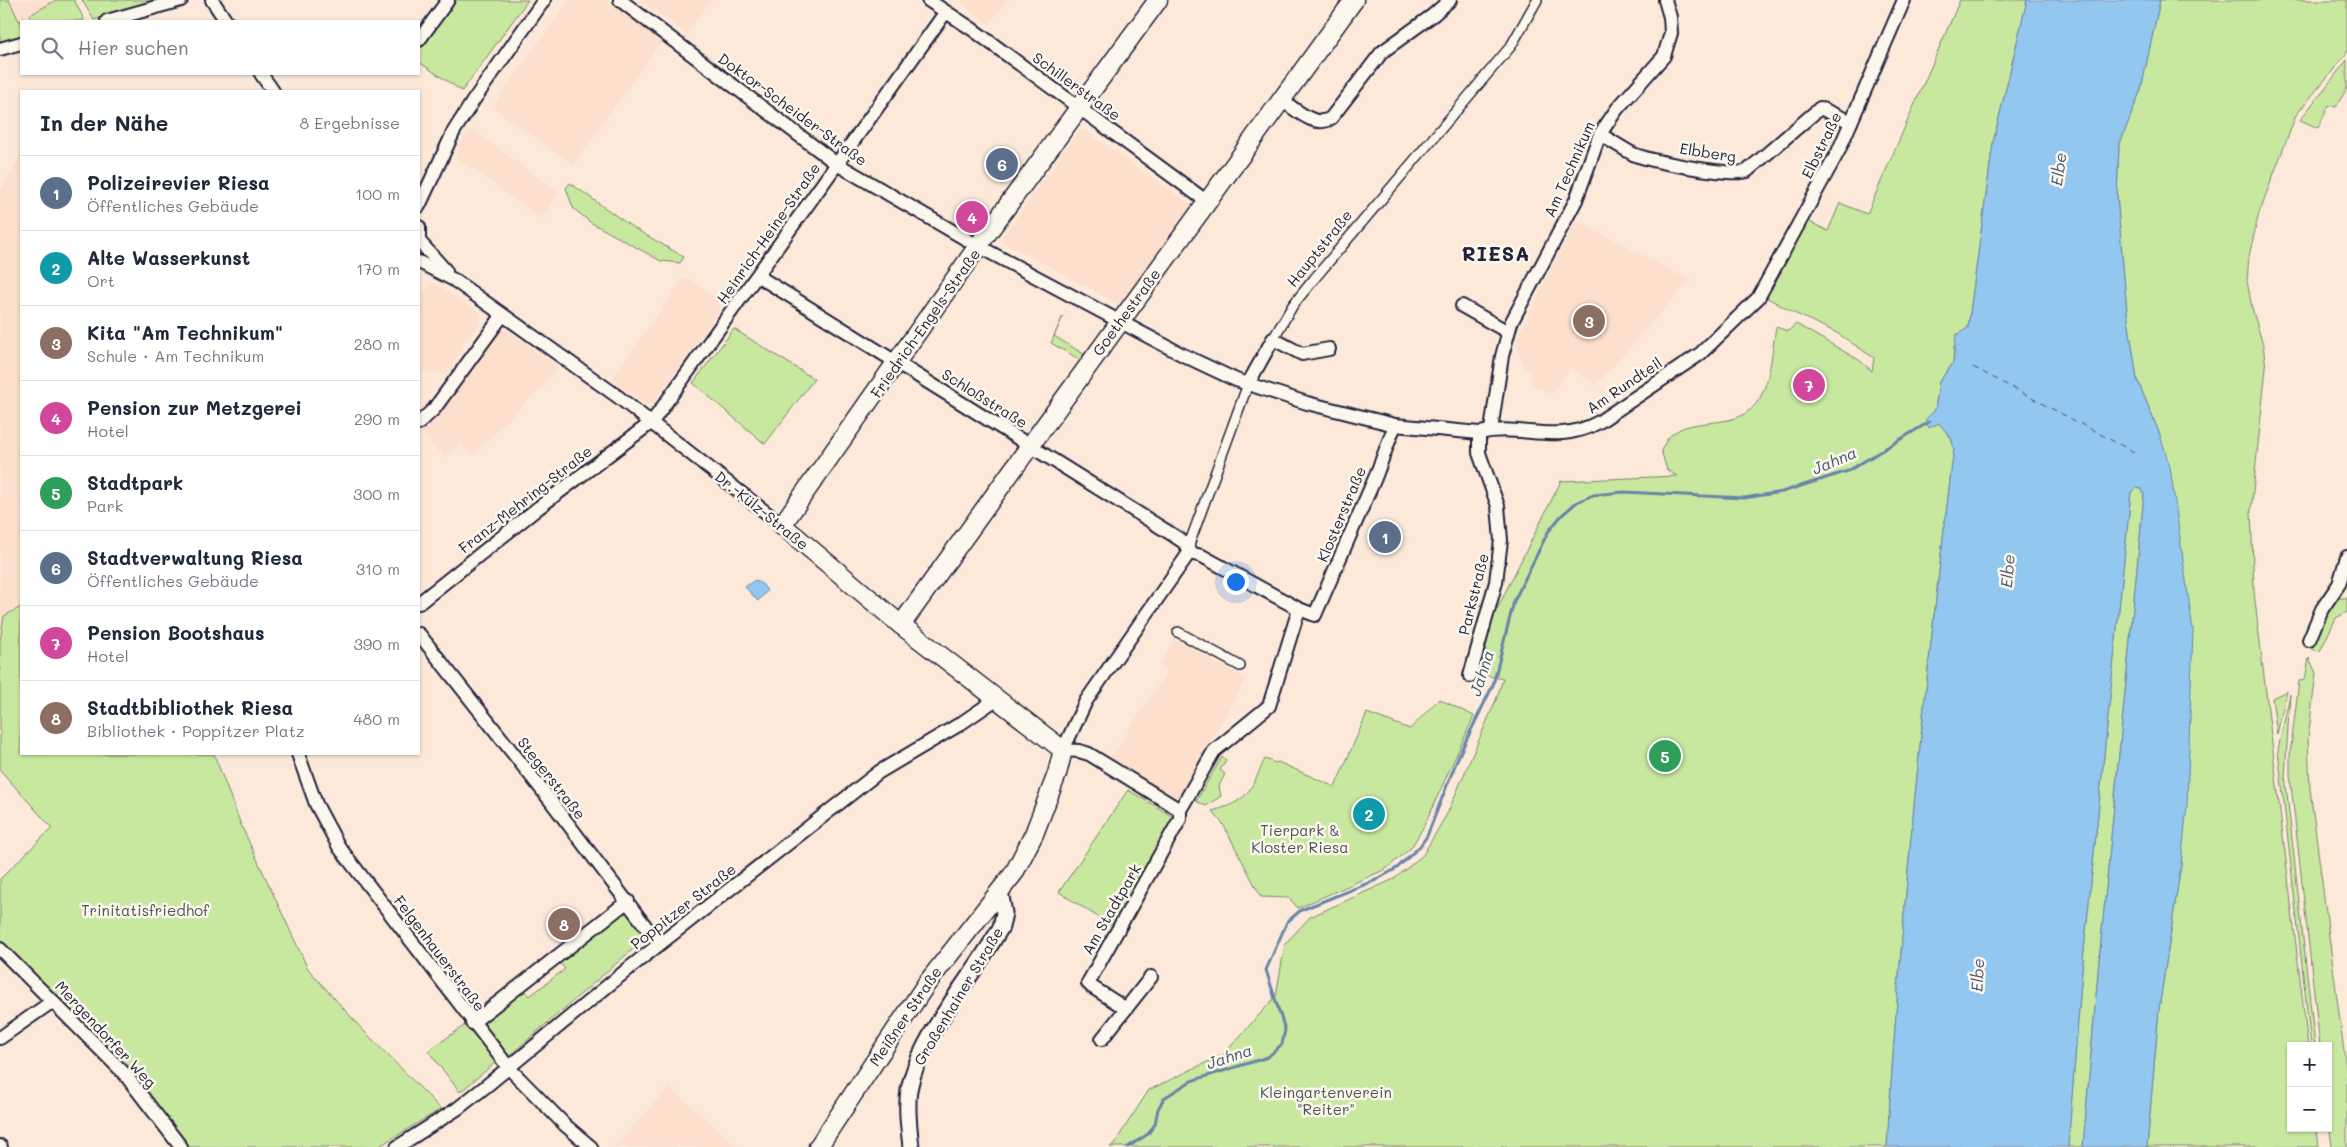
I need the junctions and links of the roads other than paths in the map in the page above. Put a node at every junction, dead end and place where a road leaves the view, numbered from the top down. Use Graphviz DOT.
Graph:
graph roads {
  1 [pos="180,0"];
  2 [pos="212,0"];
  3 [pos="448,0"];
  4 [pos="544,0"];
  5 [pos="620,0"];
  6 [pos="928,0"];
  7 [pos="1158,0"];
  8 [pos="1354,0"];
  9 [pos="1450,0"];
  10 [pos="1537,0"];
  11 [pos="1665,0"];
  12 [pos="1904,0"];
  13 [pos="945,13"];
  14 [pos="110,20"];
  15 [pos="225,20"];
  16 [pos="420,39"];
  17 [pos="20,43"];
  18 [pos="0,49"];
  19 [pos="0,60"];
  20 [pos="262,75"];
  21 [pos="272,90"];
  22 [pos="1281,100"];
  23 [pos="1080,108"];
  24 [pos="1851,122"];
  25 [pos="1600,134"];
  26 [pos="836,164"];
  27 [pos="1206,201"];
  28 [pos="420,204"];
  29 [pos="420,243"];
  30 [pos="978,246"];
  31 [pos="420,263"];
  32 [pos="758,276"];
  33 [pos="454,280"];
  34 [pos="1758,298"];
  35 [pos="1462,306"];
  36 [pos="502,316"];
  37 [pos="1121,321"];
  38 [pos="1508,332"];
  39 [pos="1273,339"];
  40 [pos="1329,349"];
  41 [pos="897,363"];
  42 [pos="1248,384"];
  43 [pos="420,422"];
  44 [pos="652,422"];
  45 [pos="1395,425"];
  46 [pos="1491,430"];
  47 [pos="1478,433"];
  48 [pos="1030,446"];
  49 [pos="782,525"];
  50 [pos="1189,553"];
  51 [pos="2347,557"];
  52 [pos="2343,587"];
  53 [pos="420,602"];
  54 [pos="1299,609"];
  55 [pos="901,626"];
  56 [pos="1178,632"];
  57 [pos="420,635"];
  58 [pos="2309,640"];
  59 [pos="1240,666"];
  60 [pos="1470,676"];
  61 [pos="995,700"];
  62 [pos="1062,750"];
  63 [pos="298,755"];
  64 [pos="1180,810"];
  65 [pos="1000,891"];
  66 [pos="628,901"];
  67 [pos="659,944"];
  68 [pos="0,948"];
  69 [pos="1151,978"];
  70 [pos="53,1001"];
  71 [pos="1125,1008"];
  72 [pos="472,1023"];
  73 [pos="0,1038"];
  74 [pos="1102,1039"];
  75 [pos="509,1068"];
  76 [pos="181,1147"];
  77 [pos="396,1147"];
  78 [pos="591,1147"];
  79 [pos="818,1147"];
  80 [pos="911,1147"];
  1 -- 14 [label="street"];
  2 -- 15 [label="street"];
  3 -- 16 [label="street"];
  4 -- 28 [label="street"];
  5 -- 26 [label="street, Doktor-Scheider-Straße"];
  6 -- 13 [label="street, Schillerstraße"];
  7 -- 23 [label="main road, Friedrich-Engels-Straße"];
  8 -- 22 [label="main road, Goethestraße"];
  9 -- 22 [label="street"];
  10 -- 39 [label="street, Hauptstraße"];
  11 -- 25 [label="street, Am Technikum"];
  12 -- 24 [label="street, Elbstraße"];
  13 -- 23 [label="street, Schillerstraße"];
  13 -- 26 [label="street, Heinrich-Heine-Straße"];
  17 -- 18 [label="street"];
  18 -- 19 [label="street"];
  20 -- 21 [label="street"];
  22 -- 27 [label="main road, Goethestraße"];
  23 -- 27 [label="street, Schillerstraße"];
  23 -- 30 [label="main road, Friedrich-Engels-Straße"];
  24 -- 25 [label="street, Elbberg"];
  24 -- 34 [label="street, Elbstraße"];
  25 -- 38 [label="street, Am Technikum"];
  26 -- 30 [label="street, Doktor-Scheider-Straße"];
  26 -- 32 [label="street, Heinrich-Heine-Straße"];
  27 -- 37 [label="main road, Goethestraße"];
  29 -- 33 [label="street, Dr.-Külz-Straße"];
  30 -- 37 [label="street, Doktor-Scheider-Straße"];
  30 -- 41 [label="main road, Friedrich-Engels-Straße"];
  31 -- 33 [label="street, Dr.-Külz-Straße"];
  32 -- 41 [label="street, Schloßstraße"];
  32 -- 44 [label="street, Heinrich-Heine-Straße"];
  33 -- 36 [label="street, Dr.-Külz-Straße"];
  34 -- 46 [label="street, Am Rundteil"];
  35 -- 38 [label="street"];
  36 -- 43 [label="street"];
  36 -- 44 [label="street, Dr.-Külz-Straße"];
  37 -- 42 [label="street, Doktor-Scheider-Straße"];
  37 -- 48 [label="main road, Goethestraße"];
  38 -- 46 [label="street"];
  39 -- 40 [label="street"];
  39 -- 42 [label="street, Hauptstraße"];
  41 -- 48 [label="street, Schloßstraße"];
  41 -- 49 [label="main road, Friedrich-Engels-Straße"];
  42 -- 45 [label="street"];
  42 -- 50 [label="street, Hauptstraße"];
  44 -- 49 [label="street, Dr.-Külz-Straße"];
  44 -- 53 [label="street, Franz-Mehring-Straße"];
  45 -- 47 [label="street"];
  45 -- 54 [label="street, Klosterstraße"];
  46 -- 47 [label="street"];
  47 -- 60 [label="street, Parkstraße"];
  48 -- 50 [label="street, Schloßstraße"];
  48 -- 55 [label="main road, Goethestraße"];
  49 -- 55 [label="main road, Dr.-Külz-Straße"];
  50 -- 54 [label="street"];
  50 -- 62 [label="street"];
  51 -- 52 [label="street"];
  52 -- 58 [label="street"];
  54 -- 64 [label="street"];
  55 -- 61 [label="main road, Dr.-Külz-Straße"];
  56 -- 59 [label="street"];
  57 -- 66 [label="street, Stegerstraße"];
  61 -- 62 [label="main road, Dr.-Külz-Straße"];
  61 -- 67 [label="street, Poppitzer Straße"];
  62 -- 64 [label="street"];
  62 -- 65 [label="main road"];
  63 -- 72 [label="street, Felgenhauerstraße"];
  64 -- 71 [label="street, Am Stadtpark"];
  65 -- 79 [label="main road, Meißner Straße"];
  65 -- 80 [label="street, Großenhainer Straße"];
  66 -- 67 [label="street, Stegerstraße"];
  66 -- 72 [label="street"];
  67 -- 75 [label="street, Poppitzer Straße"];
  68 -- 70 [label="street, Mergendorfer Weg"];
  69 -- 71 [label="street"];
  70 -- 73 [label="street"];
  70 -- 76 [label="street, Mergendorfer Weg"];
  71 -- 74 [label="street"];
  72 -- 75 [label="street, Felgenhauerstraße"];
  75 -- 77 [label="street, Poppitzer Straße"];
  75 -- 78 [label="street, Felgenhauerstraße"];
}
